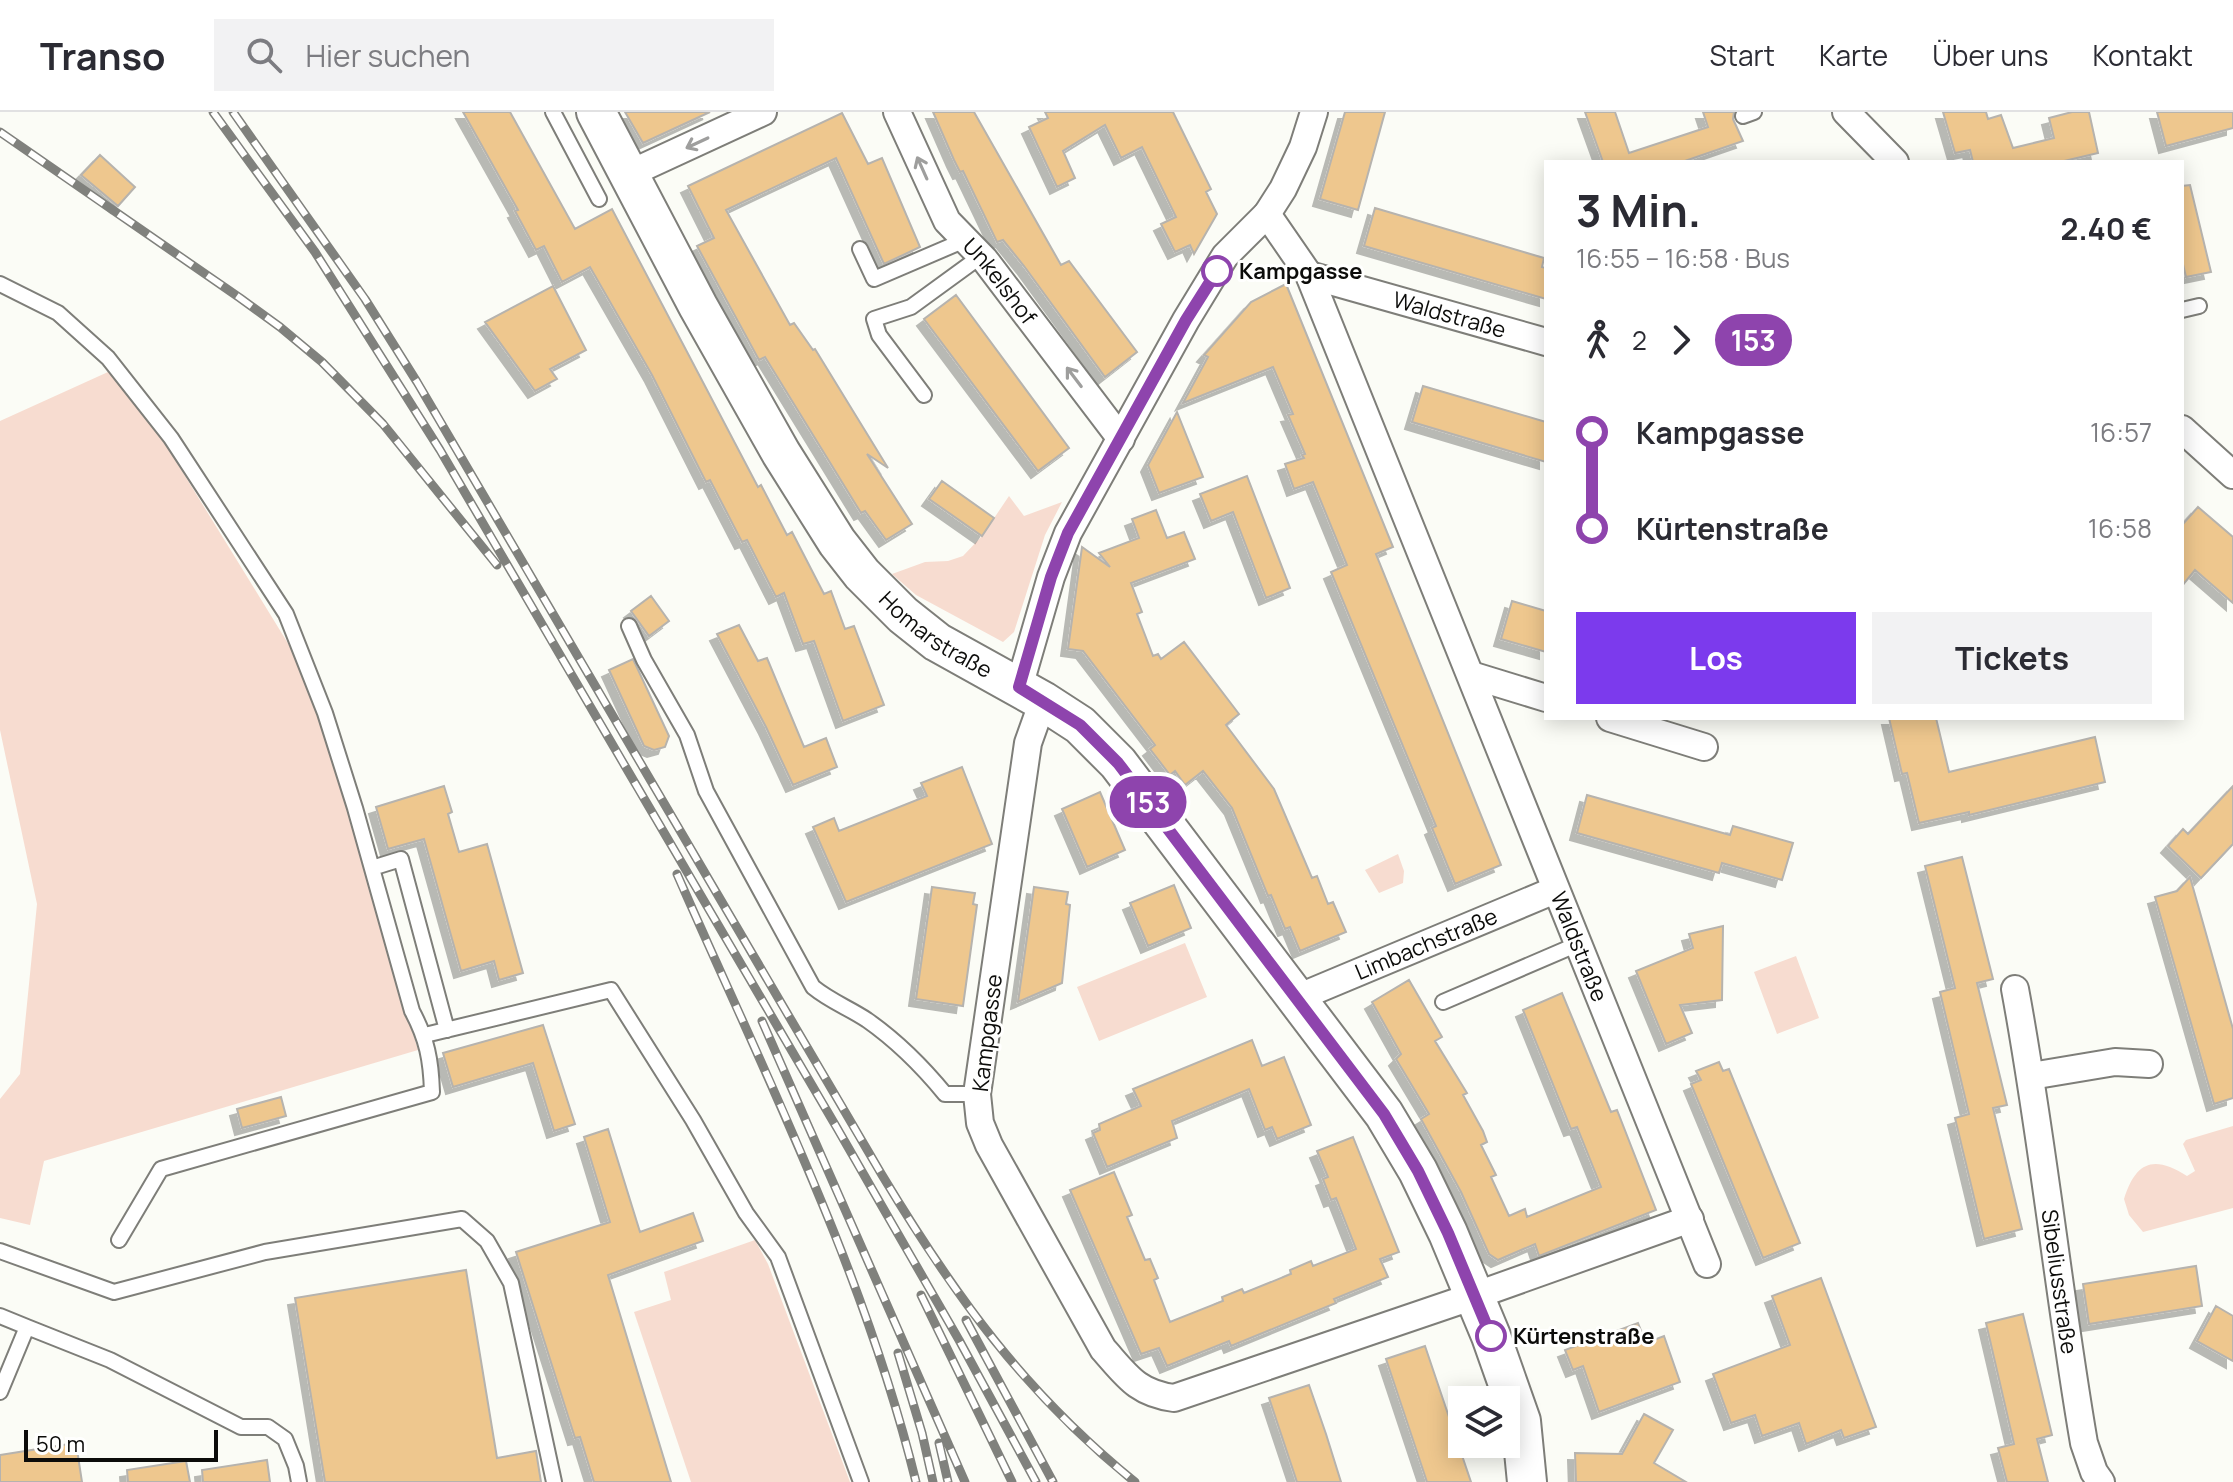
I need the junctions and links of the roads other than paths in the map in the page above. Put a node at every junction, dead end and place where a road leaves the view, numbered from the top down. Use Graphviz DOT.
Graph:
graph roads {
  1 [pos="553,112"];
  2 [pos="596,112"];
  3 [pos="763,112"];
  4 [pos="897,112"];
  5 [pos="1314,112"];
  6 [pos="1846,112"];
  7 [pos="1893,160"];
  8 [pos="631,173"];
  9 [pos="599,199"];
  10 [pos="1267,214"];
  11 [pos="973,248"];
  12 [pos="860,249"];
  13 [pos="1309,275"];
  14 [pos="0,284"];
  15 [pos="2199,306"];
  16 [pos="2184,310"];
  17 [pos="1544,341"];
  18 [pos="924,395"];
  19 [pos="1121,439"];
  20 [pos="2186,442"];
  21 [pos="2233,475"];
  22 [pos="629,626"];
  23 [pos="1471,675"];
  24 [pos="1031,694"];
  25 [pos="1544,697"];
  26 [pos="1616,720"];
  27 [pos="1704,747"];
  28 [pos="372,868"];
  29 [pos="1555,890"];
  30 [pos="1578,944"];
  31 [pos="2015,989"];
  32 [pos="1297,998"];
  33 [pos="1443,1002"];
  34 [pos="447,1030"];
  35 [pos="425,1035"];
  36 [pos="2149,1064"];
  37 [pos="2031,1076"];
  38 [pos="977,1094"];
  39 [pos="1690,1219"];
  40 [pos="119,1240"];
  41 [pos="0,1251"];
  42 [pos="67,1259"];
  43 [pos="1707,1264"];
  44 [pos="60,1274"];
  45 [pos="1474,1296"];
  46 [pos="0,1316"];
  47 [pos="27,1327"];
  48 [pos="0,1392"];
  49 [pos="299,1482"];
  50 [pos="554,1482"];
  51 [pos="861,1482"];
  52 [pos="1527,1482"];
  53 [pos="2101,1482"];
  1 -- 9 [label="lane"];
  2 -- 8 [label="street, Homarstraße"];
  3 -- 8 [label="street, one-way"];
  11 -- 4 [label="street, Unkelshof, one-way"];
  5 -- 10 [label="street, Kampgasse"];
  6 -- 7 [label="street"];
  8 -- 24 [label="street, Homarstraße"];
  10 -- 13 [label="street, Waldstraße"];
  10 -- 19 [label="street, Kampgasse"];
  11 -- 12 [label="lane"];
  11 -- 18 [label="lane"];
  19 -- 11 [label="street, Unkelshof, one-way"];
  13 -- 17 [label="street, Waldstraße"];
  13 -- 23 [label="street, Waldstraße"];
  14 -- 28 [label="lane"];
  15 -- 16 [label="lane"];
  19 -- 24 [label="street, Kampgasse"];
  20 -- 21 [label="street"];
  22 -- 38 [label="lane"];
  23 -- 25 [label="street"];
  23 -- 29 [label="street, Waldstraße"];
  24 -- 32 [label="street, Homarstraße"];
  24 -- 38 [label="street, Kampgasse"];
  26 -- 27 [label="street"];
  28 -- 34 [label="lane"];
  28 -- 35 [label="lane"];
  29 -- 30 [label="street, Waldstraße"];
  29 -- 32 [label="street, Limbachstraße"];
  30 -- 33 [label="lane"];
  30 -- 39 [label="street, Waldstraße"];
  31 -- 37 [label="street, Sibeliusstraße"];
  32 -- 45 [label="street, Homarstraße"];
  34 -- 35 [label="lane"];
  34 -- 51 [label="lane"];
  35 -- 40 [label="lane"];
  36 -- 37 [label="street"];
  37 -- 53 [label="street, Sibeliusstraße"];
  38 -- 45 [label="street, Kampgasse"];
  39 -- 43 [label="street, Waldstraße"];
  39 -- 45 [label="street"];
  41 -- 44 [label="lane"];
  42 -- 44 [label="lane"];
  44 -- 50 [label="lane"];
  45 -- 52 [label="street, Homarstraße"];
  46 -- 47 [label="lane"];
  47 -- 48 [label="lane"];
  47 -- 49 [label="lane"];
}
